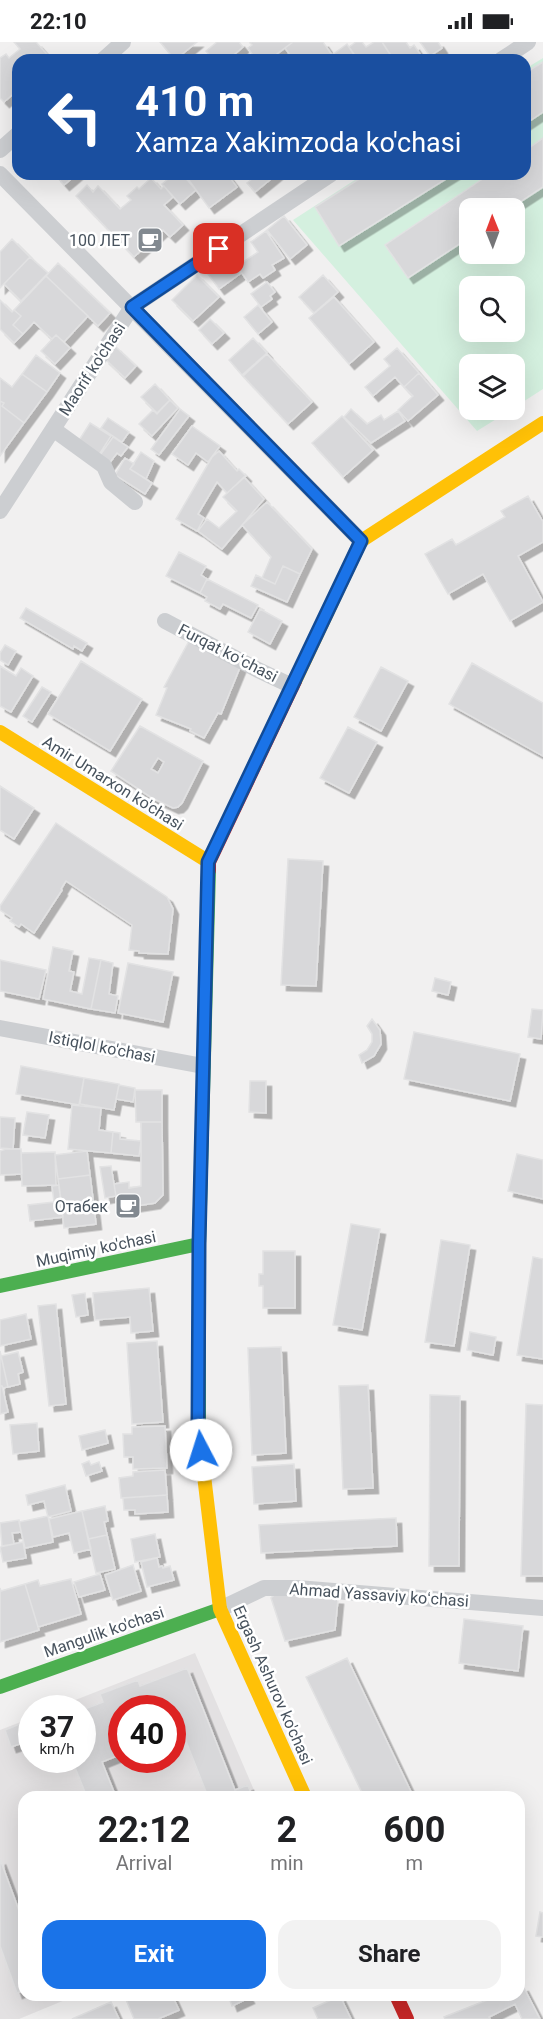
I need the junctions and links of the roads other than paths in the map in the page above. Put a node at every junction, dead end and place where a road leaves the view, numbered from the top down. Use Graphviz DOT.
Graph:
graph roads {
  1 [pos="123,42"];
  2 [pos="528,42"];
  3 [pos="110,54"];
  4 [pos="510,54"];
  5 [pos="12,140"];
  6 [pos="0,150"];
  7 [pos="0,174"];
  8 [pos="322,180"];
  9 [pos="132,307"];
  10 [pos="543,423"];
  11 [pos="53,429"];
  12 [pos="135,502"];
  13 [pos="0,511"];
  14 [pos="361,541"];
  15 [pos="165,621"];
  16 [pos="292,686"];
  17 [pos="0,732"];
  18 [pos="208,862"];
  19 [pos="0,1028"];
  20 [pos="203,1066"];
  21 [pos="199,1244"];
  22 [pos="0,1286"];
  23 [pos="543,1608"];
  24 [pos="220,1609"];
  25 [pos="0,1687"];
  26 [pos="302,1791"];
  27 [pos="399,2001"];
  28 [pos="407,2019"];
  1 -- 3 [label="street"];
  2 -- 4 [label="street"];
  5 -- 6 [label="street"];
  7 -- 9 [label="street"];
  8 -- 9 [label="street, Maorif ko'chasi"];
  9 -- 11 [label="street, Maorif ko'chasi"];
  9 -- 14 [label="street"];
  10 -- 14 [label="street"];
  11 -- 12 [label="street"];
  11 -- 13 [label="street, Maorif ko'chasi"];
  14 -- 16 [label="street, Ergash Ashurov ko'chasi"];
  15 -- 16 [label="street, Furqat koʻchasi"];
  16 -- 18 [label="street, Ergash Ashurov ko'chasi"];
  17 -- 18 [label="street, Amir Umarxon ko'chasi"];
  18 -- 20 [label="street, Ergash Ashurov ko'chasi"];
  19 -- 20 [label="street, Istiqlol ko'chasi"];
  20 -- 21 [label="street, Ergash Ashurov ko'chasi"];
  21 -- 22 [label="street, Muqimiy ko'chasi"];
  21 -- 24 [label="street, Ergash Ashurov ko'chasi"];
  23 -- 24 [label="street, Ahmad Yassaviy koʻchasi"];
  24 -- 25 [label="street, Mangulik ko'chasi"];
  24 -- 26 [label="street, Ergash Ashurov ko'chasi"];
  27 -- 28 [label="street"];
}
